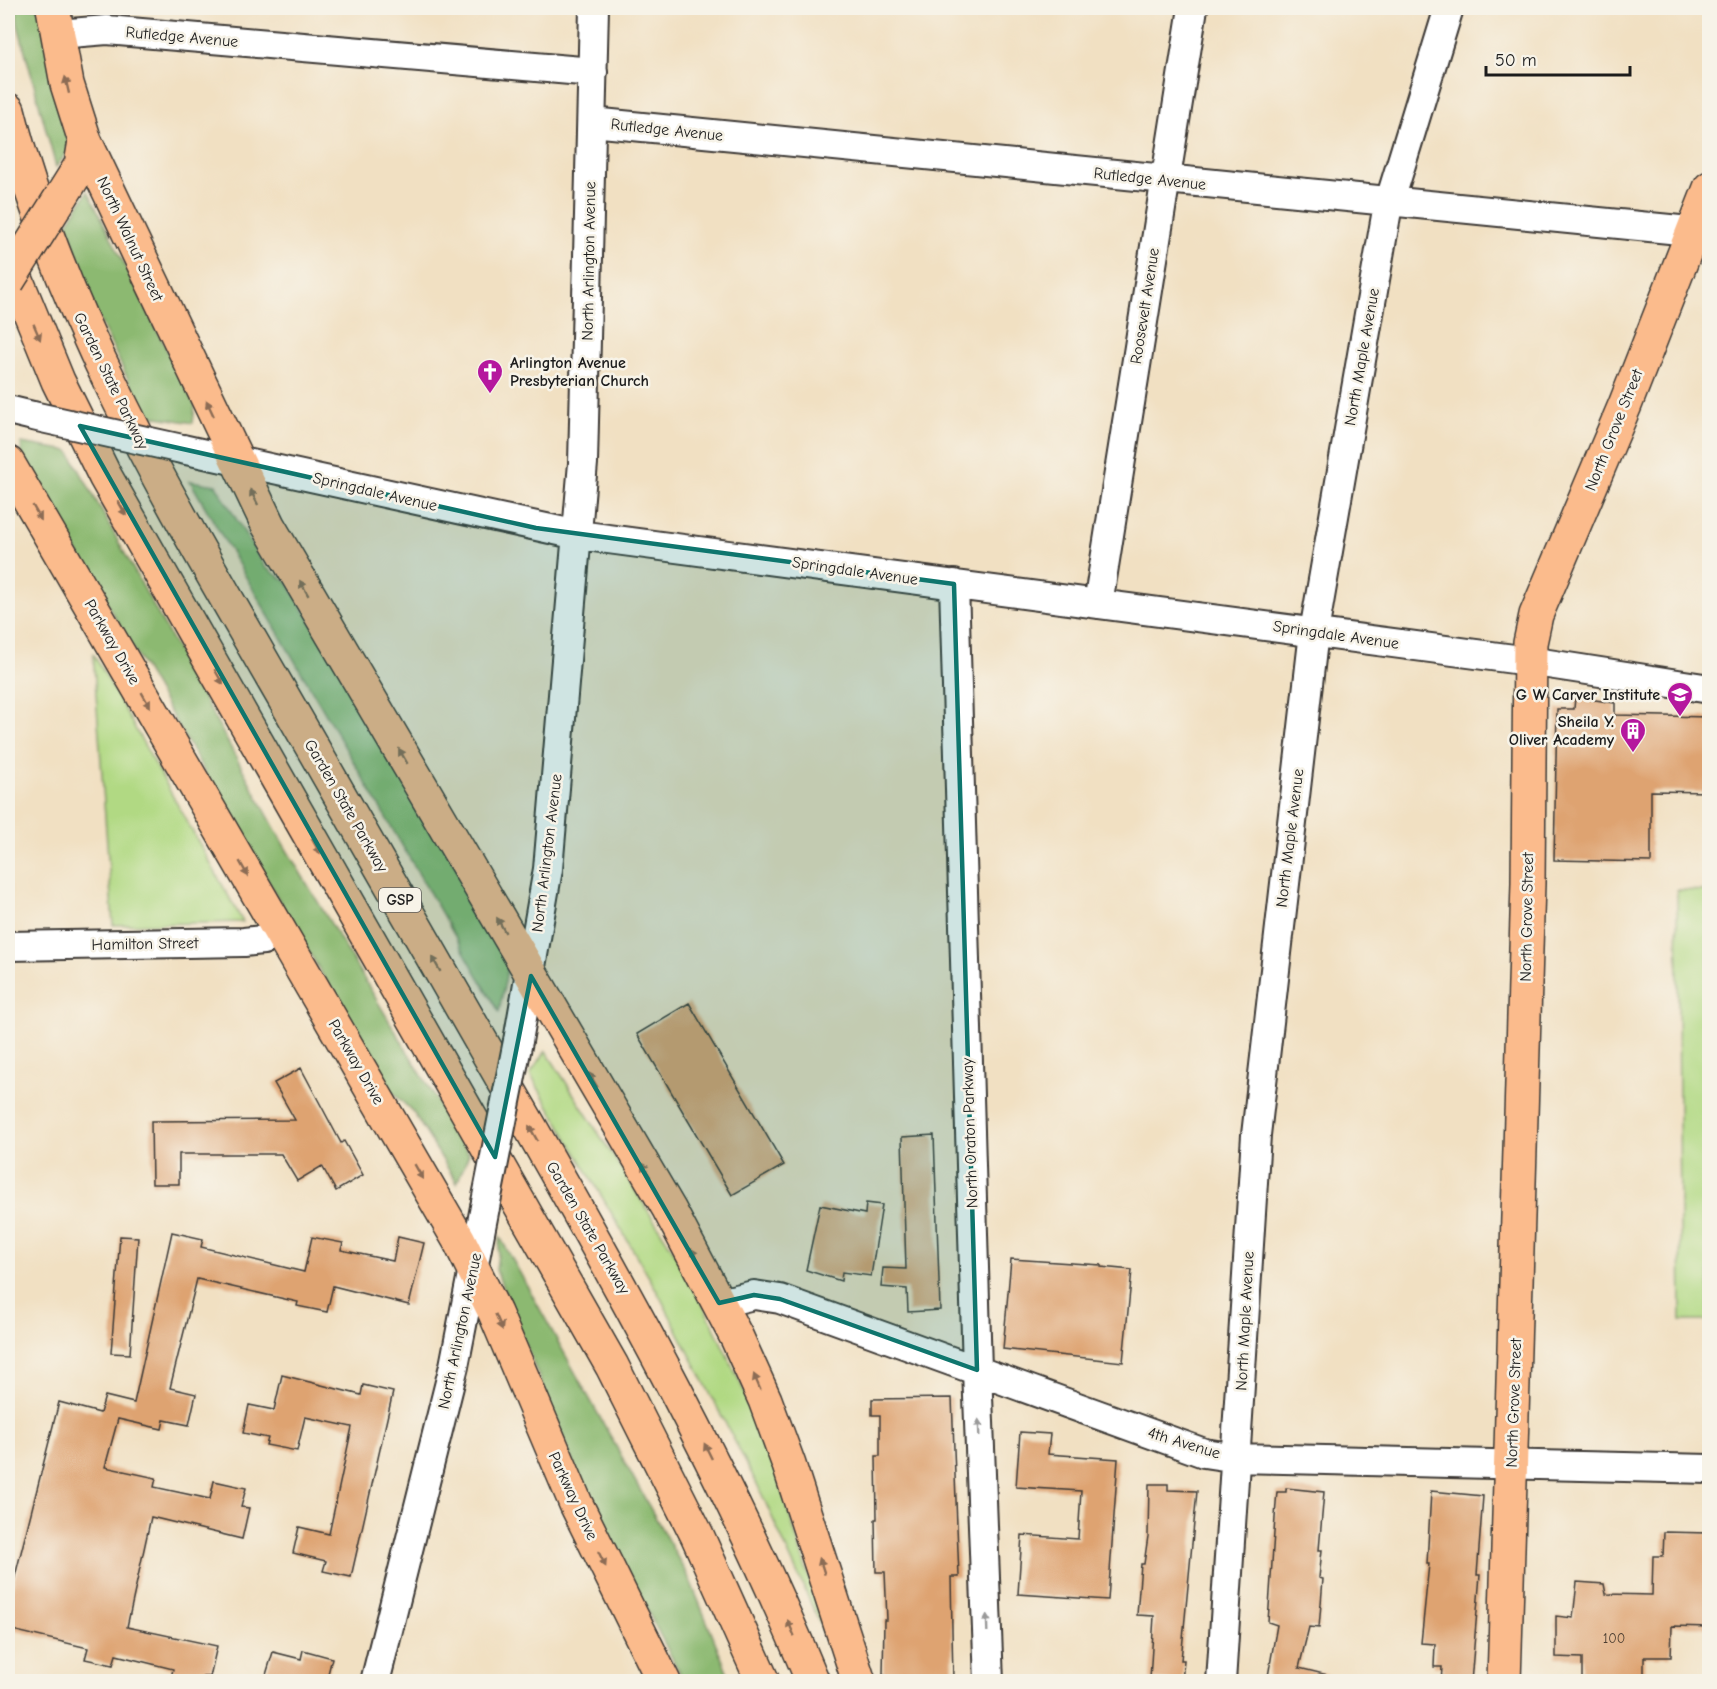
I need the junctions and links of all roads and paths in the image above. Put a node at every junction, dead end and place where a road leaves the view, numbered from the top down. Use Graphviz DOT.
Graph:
graph roads {
  1 [pos="594,8"];
  2 [pos="1192,8"];
  3 [pos="1449,8"];
  4 [pos="55,21"];
  5 [pos="593,72"];
  6 [pos="8,110"];
  7 [pos="592,122"];
  8 [pos="85,141"];
  9 [pos="1165,180"];
  10 [pos="1710,188"];
  11 [pos="1388,202"];
  12 [pos="1701,232"];
  13 [pos="8,259"];
  14 [pos="8,281"];
  15 [pos="20,413"];
  16 [pos="235,461"];
  17 [pos="8,463"];
  18 [pos="578,535"];
  19 [pos="954,584"];
  20 [pos="1098,604"];
  21 [pos="1314,632"];
  22 [pos="1529,661"];
  23 [pos="1710,689"];
  24 [pos="281,933"];
  25 [pos="8,946"];
  26 [pos="531,975"];
  27 [pos="474,1269"];
  28 [pos="719,1303"];
  29 [pos="977,1370"];
  30 [pos="1237,1458"];
  31 [pos="1512,1466"];
  32 [pos="1710,1469"];
  33 [pos="375,1682"];
  34 [pos="664,1682"];
  35 [pos="763,1682"];
  36 [pos="813,1682"];
  37 [pos="859,1682"];
  38 [pos="989,1682"];
  39 [pos="1221,1682"];
  40 [pos="1504,1682"];
  1 -- 5 [label="street, North Arlington Avenue"];
  2 -- 9 [label="street, Roosevelt Avenue"];
  3 -- 11 [label="street, North Maple Avenue"];
  4 -- 5 [label="street, Rutledge Avenue"];
  8 -- 4 [label="main road, North Walnut Street, one-way"];
  5 -- 7 [label="street, North Arlington Avenue"];
  36 -- 6 [label="main road, Garden State Parkway / GSP, one-way"];
  7 -- 9 [label="street, Rutledge Avenue"];
  7 -- 18 [label="street, North Arlington Avenue"];
  8 -- 14 [label="main road, bridge"];
  16 -- 8 [label="main road, North Walnut Street, one-way"];
  9 -- 11 [label="street, Rutledge Avenue"];
  9 -- 20 [label="street, Roosevelt Avenue"];
  10 -- 12 [label="main road, North Grove Street"];
  11 -- 12 [label="street, Rutledge Avenue"];
  11 -- 21 [label="street, North Maple Avenue"];
  12 -- 22 [label="main road, North Grove Street"];
  13 -- 35 [label="main road, GSP, one-way"];
  15 -- 16 [label="street, Springdale Avenue, bridge"];
  16 -- 18 [label="street, Springdale Avenue"];
  26 -- 16 [label="main road, one-way"];
  17 -- 24 [label="main road, Parkway Drive, one-way"];
  18 -- 19 [label="street, Springdale Avenue"];
  18 -- 26 [label="street, North Arlington Avenue"];
  19 -- 20 [label="street, Springdale Avenue"];
  19 -- 29 [label="street, North Oraton Parkway"];
  20 -- 21 [label="street, Springdale Avenue"];
  21 -- 22 [label="street, Springdale Avenue"];
  21 -- 30 [label="street, North Maple Avenue"];
  22 -- 23 [label="street, Springdale Avenue"];
  22 -- 31 [label="main road, North Grove Street"];
  24 -- 25 [label="street, Hamilton Street"];
  24 -- 27 [label="main road, Parkway Drive, one-way"];
  26 -- 27 [label="street, North Arlington Avenue, bridge"];
  28 -- 26 [label="main road, one-way"];
  27 -- 33 [label="street, North Arlington Avenue"];
  27 -- 34 [label="main road, Parkway Drive, one-way"];
  28 -- 29 [label="street, 4th Avenue"];
  37 -- 28 [label="main road, one-way"];
  29 -- 30 [label="street, 4th Avenue"];
  38 -- 29 [label="street, North Oraton Parkway, one-way"];
  30 -- 31 [label="street, 4th Avenue"];
  30 -- 39 [label="street, North Maple Avenue"];
  31 -- 32 [label="street, 4th Avenue"];
  31 -- 40 [label="main road, North Grove Street"];
}
